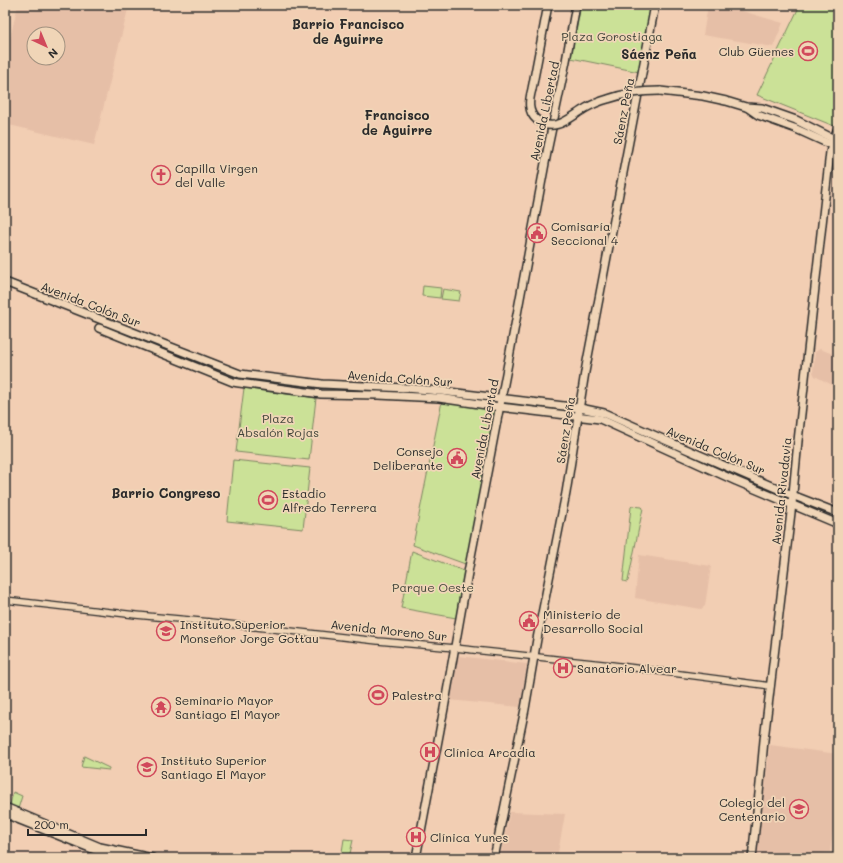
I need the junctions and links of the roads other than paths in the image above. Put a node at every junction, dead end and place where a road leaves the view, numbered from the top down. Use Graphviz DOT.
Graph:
graph roads {
  1 [pos="548,5"];
  2 [pos="576,5"];
  3 [pos="655,5"];
  4 [pos="838,128"];
  5 [pos="835,143"];
  6 [pos="5,282"];
  7 [pos="99,328"];
  8 [pos="501,398"];
  9 [pos="500,407"];
  10 [pos="580,408"];
  11 [pos="578,416"];
  12 [pos="792,495"];
  13 [pos="792,504"];
  14 [pos="838,513"];
  15 [pos="838,524"];
  16 [pos="5,600"];
  17 [pos="455,648"];
  18 [pos="534,657"];
  19 [pos="770,686"];
  20 [pos="5,807"];
  21 [pos="5,814"];
  22 [pos="125,858"];
  23 [pos="152,858"];
  24 [pos="416,858"];
  25 [pos="494,858"];
  26 [pos="752,858"];
  1 -- 5 [label="main road, bridge"];
  2 -- 8 [label="main road, Avenida Libertad"];
  3 -- 10 [label="main road, Sáenz Peña"];
  4 -- 5 [label="main road, Avenida Rivadavia"];
  5 -- 12 [label="main road, Avenida Rivadavia"];
  6 -- 8 [label="main road, Avenida Colón Sur"];
  7 -- 9 [label="main road, Avenida Colón Sur"];
  8 -- 9 [label="main road, Avenida Libertad"];
  8 -- 10 [label="main road, Avenida Colón Sur"];
  9 -- 11 [label="main road, Avenida Colón Sur"];
  9 -- 17 [label="main road, Avenida Libertad"];
  10 -- 11 [label="main road, Sáenz Peña"];
  10 -- 12 [label="main road, Avenida Colón Sur"];
  11 -- 13 [label="main road, Avenida Colón Sur"];
  11 -- 18 [label="main road, Sáenz Peña"];
  12 -- 13 [label="main road, Avenida Rivadavia"];
  12 -- 14 [label="main road, Avenida Colón Sur"];
  13 -- 15 [label="main road, Avenida Colón Sur"];
  13 -- 19 [label="main road, Avenida Rivadavia"];
  16 -- 17 [label="street, Avenida Moreno Sur"];
  17 -- 18 [label="street, Avenida Moreno Sur"];
  17 -- 24 [label="main road, Avenida Libertad"];
  18 -- 19 [label="street, Avenida Moreno Sur"];
  18 -- 25 [label="main road, Sáenz Peña"];
  19 -- 26 [label="main road, Avenida Rivadavia"];
  20 -- 23 [label="main road"];
  21 -- 22 [label="main road"];
}
